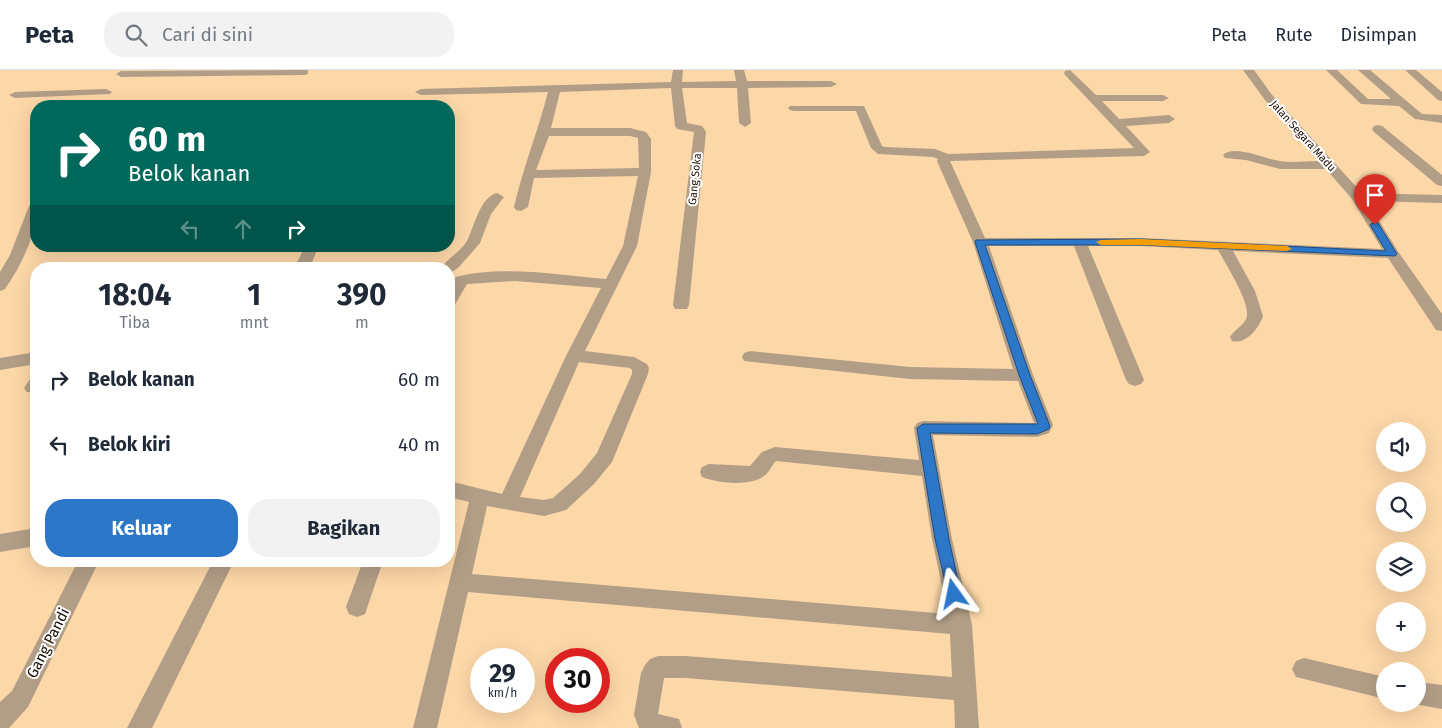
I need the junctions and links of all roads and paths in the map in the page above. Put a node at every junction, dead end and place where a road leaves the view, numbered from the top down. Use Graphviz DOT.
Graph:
graph roads {
  1 [pos="678,70"];
  2 [pos="739,70"];
  3 [pos="1248,70"];
  4 [pos="1331,70"];
  5 [pos="1364,70"];
  6 [pos="1410,70"];
  7 [pos="123,72"];
  8 [pos="304,72"];
  9 [pos="1069,73"];
  10 [pos="742,84"];
  11 [pos="676,85"];
  12 [pos="555,88"];
  13 [pos="835,91"];
  14 [pos="106,92"];
  15 [pos="421,92"];
  16 [pos="15,95"];
  17 [pos="1092,98"];
  18 [pos="1163,98"];
  19 [pos="1442,98"];
  20 [pos="100,100"];
  21 [pos="1402,103"];
  22 [pos="794,108"];
  23 [pos="1169,119"];
  24 [pos="1442,120"];
  25 [pos="745,123"];
  26 [pos="1116,123"];
  27 [pos="1378,129"];
  28 [pos="544,132"];
  29 [pos="1229,155"];
  30 [pos="947,158"];
  31 [pos="1329,165"];
  32 [pos="645,172"];
  33 [pos="528,174"];
  34 [pos="1442,182"];
  35 [pos="497,197"];
  36 [pos="1358,197"];
  37 [pos="1442,199"];
  38 [pos="521,207"];
  39 [pos="30,228"];
  40 [pos="980,242"];
  41 [pos="1079,242"];
  42 [pos="1222,245"];
  43 [pos="1392,254"];
  44 [pos="455,263"];
  45 [pos="4,272"];
  46 [pos="611,284"];
  47 [pos="0,286"];
  48 [pos="455,291"];
  49 [pos="681,305"];
  50 [pos="1442,326"];
  51 [pos="1238,337"];
  52 [pos="574,356"];
  53 [pos="750,357"];
  54 [pos="30,359"];
  55 [pos="0,364"];
  56 [pos="1024,375"];
  57 [pos="1135,380"];
  58 [pos="930,469"];
  59 [pos="708,472"];
  60 [pos="455,490"];
  61 [pos="480,496"];
  62 [pos="507,503"];
  63 [pos="30,539"];
  64 [pos="0,543"];
  65 [pos="86,567"];
  66 [pos="221,567"];
  67 [pos="371,567"];
  68 [pos="460,582"];
  69 [pos="358,607"];
  70 [pos="961,625"];
  71 [pos="1304,669"];
  72 [pos="1376,686"];
  73 [pos="964,689"];
  74 [pos="1426,695"];
  75 [pos="1442,697"];
  76 [pos="0,719"];
  77 [pos="139,728"];
  78 [pos="425,728"];
  79 [pos="670,728"];
  80 [pos="967,728"];
  1 -- 11 [label="street, Gang Soka"];
  2 -- 10 [label="street"];
  3 -- 31 [label="street, Jalan Segara Madu"];
  4 -- 21 [label="street"];
  5 -- 21 [label="street"];
  6 -- 19 [label="street"];
  7 -- 8 [label="street"];
  7 -- 14 [label="street"];
  9 -- 17 [label="street"];
  10 -- 11 [label="street"];
  10 -- 13 [label="street"];
  10 -- 25 [label="street"];
  11 -- 12 [label="street"];
  11 -- 49 [label="street, Gang Soka"];
  12 -- 15 [label="street"];
  12 -- 28 [label="street"];
  13 -- 22 [label="street"];
  13 -- 30 [label="street"];
  14 -- 16 [label="street"];
  14 -- 20 [label="street"];
  17 -- 18 [label="street"];
  17 -- 26 [label="street"];
  21 -- 24 [label="street"];
  23 -- 26 [label="street"];
  26 -- 30 [label="street"];
  27 -- 34 [label="street"];
  28 -- 32 [label="street"];
  28 -- 33 [label="street"];
  29 -- 31 [label="street"];
  30 -- 40 [label="street"];
  31 -- 36 [label="street, Jalan Segara Madu"];
  32 -- 33 [label="street"];
  32 -- 46 [label="street"];
  33 -- 38 [label="street"];
  35 -- 44 [label="street"];
  36 -- 37 [label="street"];
  36 -- 43 [label="street, Jalan Segara Madu"];
  39 -- 45 [label="street"];
  40 -- 41 [label="street"];
  40 -- 56 [label="street"];
  41 -- 42 [label="street"];
  41 -- 57 [label="street"];
  42 -- 43 [label="street"];
  42 -- 51 [label="street"];
  43 -- 50 [label="street, Jalan Segara Madu"];
  45 -- 47 [label="street"];
  46 -- 48 [label="street"];
  46 -- 52 [label="street"];
  52 -- 62 [label="street"];
  52 -- 62 [label="street"];
  53 -- 56 [label="street"];
  54 -- 55 [label="street"];
  56 -- 58 [label="street"];
  58 -- 59 [label="street"];
  58 -- 70 [label="street"];
  60 -- 61 [label="street"];
  61 -- 62 [label="street"];
  61 -- 68 [label="street"];
  63 -- 64 [label="street"];
  65 -- 76 [label="street, Gang Pandi"];
  66 -- 77 [label="street"];
  67 -- 69 [label="street"];
  68 -- 70 [label="street"];
  68 -- 78 [label="street"];
  70 -- 73 [label="street"];
  71 -- 72 [label="street"];
  73 -- 79 [label="street"];
  73 -- 80 [label="street"];
  74 -- 75 [label="street"];
}
